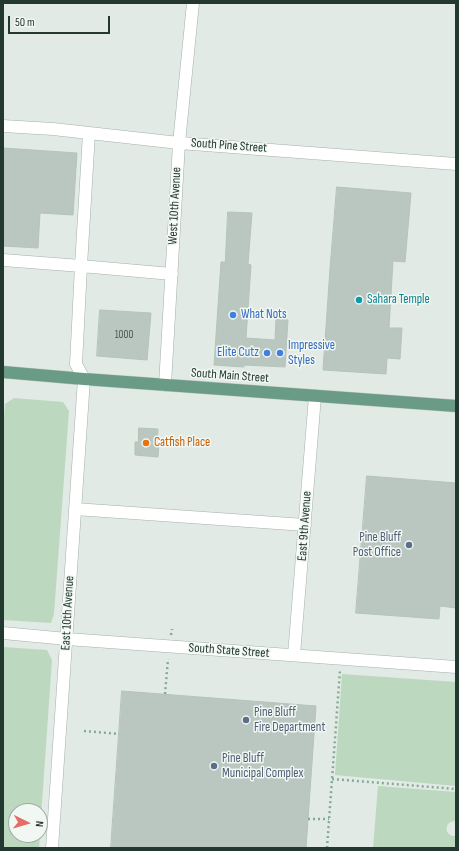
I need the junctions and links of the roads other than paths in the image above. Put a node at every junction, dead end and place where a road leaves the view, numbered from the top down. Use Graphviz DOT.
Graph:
graph roads {
  1 [pos="193,3"];
  2 [pos="3,126"];
  3 [pos="89,133"];
  4 [pos="179,143"];
  5 [pos="456,164"];
  6 [pos="3,260"];
  7 [pos="81,266"];
  8 [pos="172,274"];
  9 [pos="3,372"];
  10 [pos="84,379"];
  11 [pos="166,385"];
  12 [pos="315,396"];
  13 [pos="456,406"];
  14 [pos="75,509"];
  15 [pos="305,525"];
  16 [pos="3,633"];
  17 [pos="67,639"];
  18 [pos="294,655"];
  19 [pos="456,667"];
  20 [pos="52,848"];
  1 -- 4 [label="street, West 10th Avenue"];
  2 -- 3 [label="street, South Pine Street"];
  3 -- 4 [label="street, South Pine Street"];
  3 -- 7 [label="street"];
  4 -- 5 [label="street, South Pine Street"];
  4 -- 8 [label="street, West 10th Avenue"];
  6 -- 7 [label="street"];
  7 -- 8 [label="street"];
  7 -- 10 [label="street"];
  8 -- 11 [label="street, West 10th Avenue"];
  9 -- 10 [label="main road, South Main Street"];
  10 -- 11 [label="main road, South Main Street"];
  10 -- 14 [label="street, East 10th Avenue"];
  11 -- 12 [label="main road, South Main Street"];
  12 -- 13 [label="main road, South Main Street"];
  12 -- 15 [label="street, East 9th Avenue"];
  14 -- 15 [label="street"];
  14 -- 17 [label="street, East 10th Avenue"];
  15 -- 18 [label="street, East 9th Avenue"];
  16 -- 17 [label="street, South State Street"];
  17 -- 18 [label="street, South State Street"];
  17 -- 20 [label="street, East 10th Avenue"];
  18 -- 19 [label="street, South State Street"];
}
